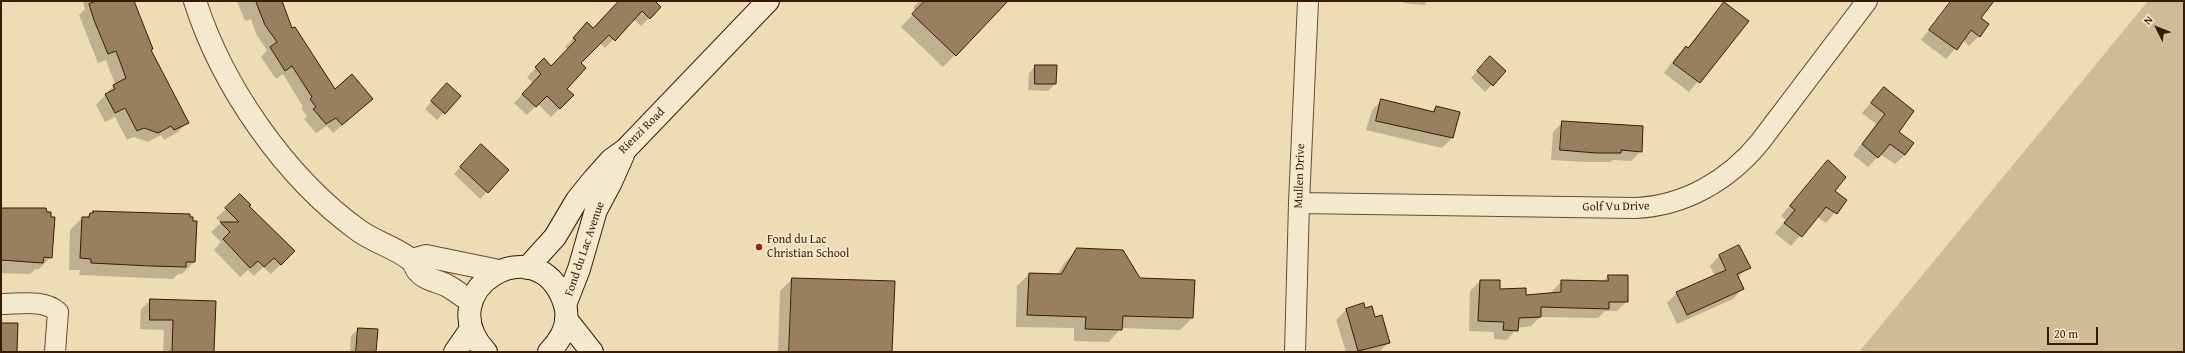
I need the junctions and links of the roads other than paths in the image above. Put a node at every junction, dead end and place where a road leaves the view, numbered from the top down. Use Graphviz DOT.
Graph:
graph roads {
  1 [pos="195,1"];
  2 [pos="768,1"];
  3 [pos="1308,1"];
  4 [pos="1867,1"];
  5 [pos="624,150"];
  6 [pos="1299,203"];
  7 [pos="412,260"];
  8 [pos="527,268"];
  9 [pos="498,271"];
  10 [pos="471,302"];
  11 [pos="1,304"];
  12 [pos="566,312"];
  13 [pos="471,329"];
  14 [pos="55,352"];
  15 [pos="455,352"];
  16 [pos="486,352"];
  17 [pos="549,352"];
  18 [pos="592,352"];
  19 [pos="1295,352"];
  1 -- 7 [label="main road"];
  2 -- 5 [label="main road, Rienzi Road"];
  3 -- 6 [label="street, Mullen Drive"];
  4 -- 6 [label="street, Golf Vu Drive"];
  5 -- 8 [label="main road, Rienzi Road"];
  5 -- 12 [label="main road, Fond du Lac Avenue"];
  6 -- 19 [label="street, Mullen Drive"];
  7 -- 9 [label="main road"];
  7 -- 10 [label="main road"];
  8 -- 9 [label="main road"];
  8 -- 12 [label="main road"];
  9 -- 10 [label="main road"];
  10 -- 13 [label="main road"];
  11 -- 14 [label="street"];
  12 -- 17 [label="main road, Fond du Lac Avenue"];
  12 -- 18 [label="main road"];
  13 -- 15 [label="main road"];
  13 -- 16 [label="main road"];
}
